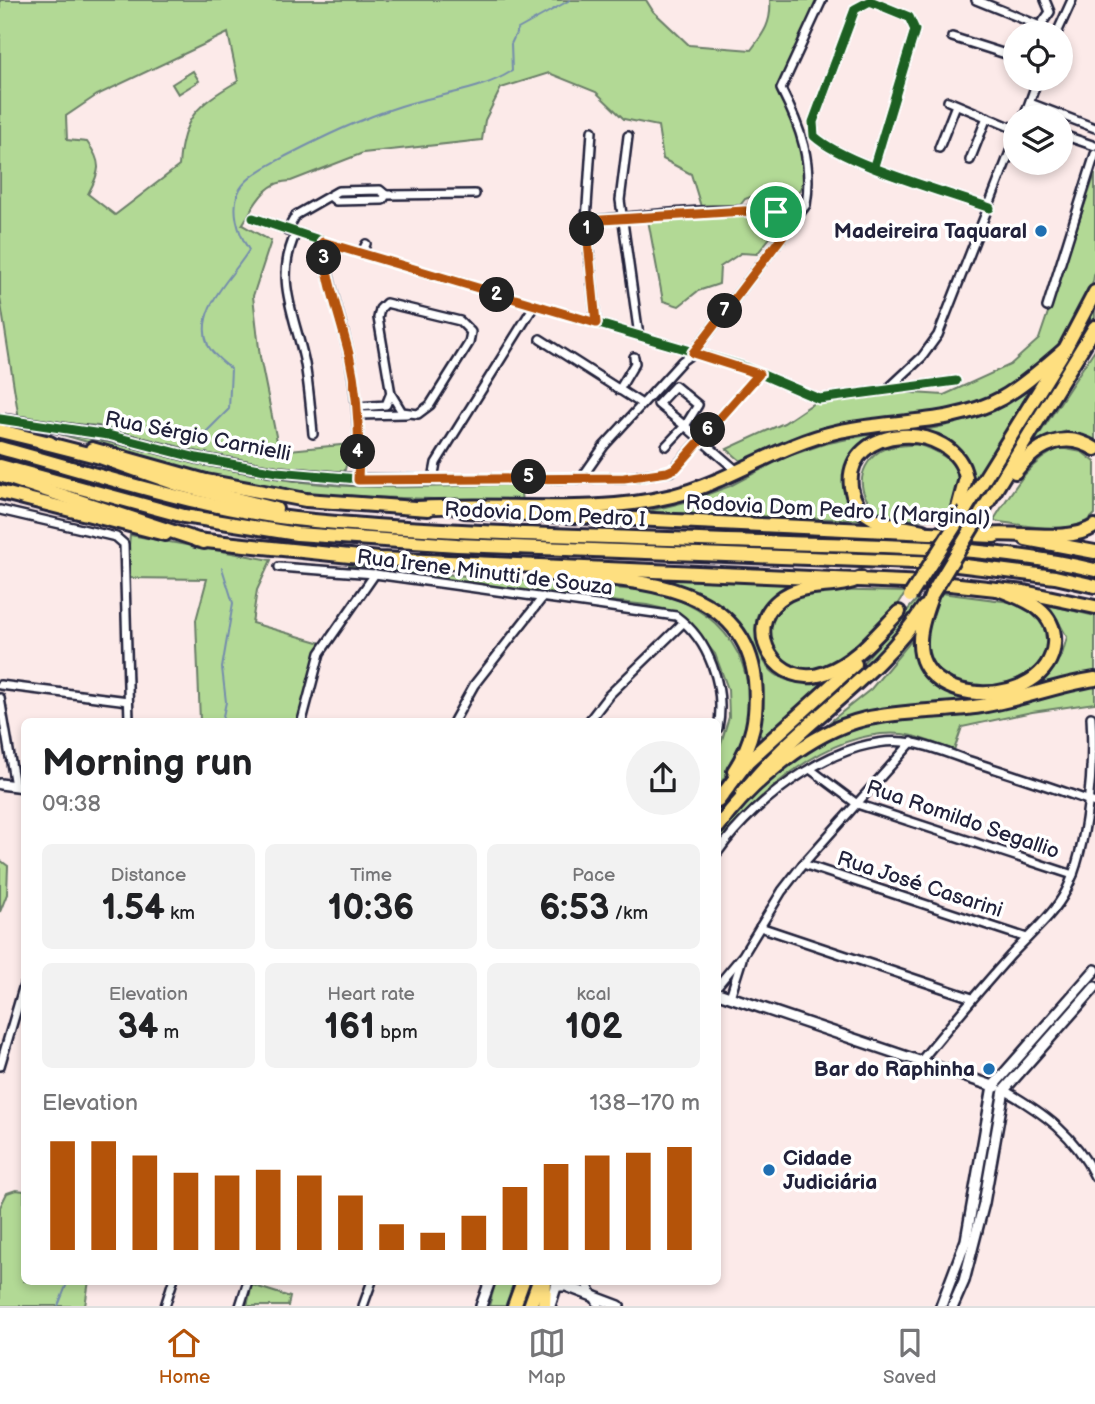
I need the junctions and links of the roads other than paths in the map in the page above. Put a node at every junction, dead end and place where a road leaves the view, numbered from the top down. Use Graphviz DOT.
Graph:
graph roads {
  1 [pos="822,0"];
  2 [pos="976,0"];
  3 [pos="1045,0"];
  4 [pos="1072,0"];
  5 [pos="989,3"];
  6 [pos="1050,12"];
  7 [pos="1064,18"];
  8 [pos="1063,21"];
  9 [pos="952,37"];
  10 [pos="1003,53"];
  11 [pos="1034,91"];
  12 [pos="1030,103"];
  13 [pos="987,117"];
  14 [pos="1003,123"];
  15 [pos="1095,128"];
  16 [pos="592,131"];
  17 [pos="628,136"];
  18 [pos="1073,138"];
  19 [pos="1095,146"];
  20 [pos="939,148"];
  21 [pos="1095,154"];
  22 [pos="970,160"];
  23 [pos="874,166"];
  24 [pos="1003,172"];
  25 [pos="475,194"];
  26 [pos="990,208"];
  27 [pos="797,217"];
  28 [pos="253,218"];
  29 [pos="622,218"];
  30 [pos="586,221"];
  31 [pos="287,230"];
  32 [pos="296,233"];
  33 [pos="323,242"];
  34 [pos="366,244"];
  35 [pos="361,254"];
  36 [pos="1095,292"];
  37 [pos="534,306"];
  38 [pos="1047,307"];
  39 [pos="596,323"];
  40 [pos="1095,327"];
  41 [pos="639,337"];
  42 [pos="540,339"];
  43 [pos="1065,349"];
  44 [pos="693,353"];
  45 [pos="634,357"];
  46 [pos="759,374"];
  47 [pos="956,381"];
  48 [pos="890,387"];
  49 [pos="619,390"];
  50 [pos="390,394"];
  51 [pos="642,404"];
  52 [pos="357,411"];
  53 [pos="405,414"];
  54 [pos="0,419"];
  55 [pos="685,426"];
  56 [pos="0,431"];
  57 [pos="313,434"];
  58 [pos="699,439"];
  59 [pos="41,442"];
  60 [pos="666,446"];
  61 [pos="0,448"];
  62 [pos="1095,449"];
  63 [pos="0,466"];
  64 [pos="736,470"];
  65 [pos="0,474"];
  66 [pos="583,476"];
  67 [pos="433,479"];
  68 [pos="358,480"];
  69 [pos="0,492"];
  70 [pos="418,508"];
  71 [pos="0,510"];
  72 [pos="983,510"];
  73 [pos="342,523"];
  74 [pos="1095,526"];
  75 [pos="951,530"];
  76 [pos="923,531"];
  77 [pos="985,535"];
  78 [pos="204,542"];
  79 [pos="1095,551"];
  80 [pos="379,559"];
  81 [pos="279,567"];
  82 [pos="1095,570"];
  83 [pos="375,574"];
  84 [pos="862,578"];
  85 [pos="1095,586"];
  86 [pos="998,589"];
  87 [pos="932,594"];
  88 [pos="543,597"];
  89 [pos="1095,607"];
  90 [pos="900,612"];
  91 [pos="683,623"];
  92 [pos="1095,679"];
  93 [pos="0,685"];
  94 [pos="0,698"];
  95 [pos="128,701"];
  96 [pos="1091,717"];
  97 [pos="129,718"];
  98 [pos="303,718"];
  99 [pos="456,718"];
  100 [pos="591,718"];
  101 [pos="718,718"];
  102 [pos="912,742"];
  103 [pos="810,769"];
  104 [pos="0,784"];
  105 [pos="20,786"];
  106 [pos="721,794"];
  107 [pos="742,794"];
  108 [pos="721,795"];
  109 [pos="1091,802"];
  110 [pos="857,804"];
  111 [pos="721,823"];
  112 [pos="721,848"];
  113 [pos="803,864"];
  114 [pos="1073,875"];
  115 [pos="760,927"];
  116 [pos="1027,938"];
  117 [pos="743,955"];
  118 [pos="1095,970"];
  119 [pos="721,981"];
  120 [pos="1095,986"];
  121 [pos="721,994"];
  122 [pos="21,995"];
  123 [pos="730,997"];
  124 [pos="972,998"];
  125 [pos="920,1062"];
  126 [pos="0,1066"];
  127 [pos="993,1086"];
  128 [pos="1004,1090"];
  129 [pos="1095,1158"];
  130 [pos="1085,1160"];
  131 [pos="1095,1177"];
  132 [pos="172,1285"];
  133 [pos="247,1285"];
  134 [pos="371,1285"];
  135 [pos="489,1285"];
  136 [pos="522,1285"];
  137 [pos="538,1285"];
  138 [pos="559,1285"];
  139 [pos="565,1285"];
  140 [pos="587,1285"];
  141 [pos="593,1296"];
  142 [pos="165,1306"];
  143 [pos="240,1306"];
  144 [pos="363,1306"];
  145 [pos="481,1306"];
  146 [pos="514,1306"];
  147 [pos="530,1306"];
  148 [pos="547,1306"];
  149 [pos="599,1306"];
  150 [pos="619,1306"];
  151 [pos="941,1306"];
  152 [pos="953,1306"];
  1 -- 27 [label="street"];
  2 -- 5 [label="street"];
  3 -- 6 [label="street"];
  4 -- 7 [label="street"];
  5 -- 6 [label="street"];
  6 -- 7 [label="street"];
  7 -- 8 [label="street"];
  9 -- 10 [label="street"];
  11 -- 12 [label="street"];
  12 -- 15 [label="street"];
  13 -- 14 [label="street"];
  13 -- 20 [label="street"];
  13 -- 22 [label="street"];
  16 -- 30 [label="street"];
  17 -- 29 [label="street"];
  18 -- 19 [label="street"];
  21 -- 38 [label="street"];
  23 -- 23 [label="street"];
  23 -- 26 [label="street"];
  24 -- 26 [label="street"];
  25 -- 31 [label="street"];
  26 -- 48 [label="street"];
  27 -- 29 [label="street"];
  27 -- 44 [label="street"];
  28 -- 31 [label="street"];
  29 -- 30 [label="street"];
  29 -- 41 [label="street"];
  30 -- 39 [label="street"];
  31 -- 32 [label="street"];
  32 -- 33 [label="street"];
  32 -- 57 [label="street"];
  33 -- 35 [label="street"];
  33 -- 52 [label="street"];
  34 -- 35 [label="street"];
  35 -- 37 [label="street"];
  36 -- 43 [label="highway"];
  37 -- 39 [label="street"];
  37 -- 67 [label="street"];
  39 -- 41 [label="street"];
  40 -- 72 [label="highway"];
  41 -- 44 [label="street"];
  42 -- 49 [label="street"];
  43 -- 64 [label="highway"];
  43 -- 75 [label="highway, bridge"];
  44 -- 46 [label="street"];
  44 -- 51 [label="street"];
  45 -- 49 [label="street"];
  46 -- 48 [label="street"];
  46 -- 58 [label="street"];
  47 -- 48 [label="street"];
  49 -- 51 [label="street"];
  50 -- 52 [label="street"];
  50 -- 53 [label="street"];
  50 -- 53 [label="street"];
  51 -- 66 [label="street"];
  52 -- 53 [label="street"];
  52 -- 68 [label="street"];
  54 -- 68 [label="street, Rua Sérgio Carnielli"];
  55 -- 55 [label="street"];
  55 -- 58 [label="street"];
  55 -- 60 [label="street"];
  56 -- 59 [label="highway, Rodovia Dom Pedro I (Marginal)"];
  58 -- 64 [label="street"];
  58 -- 66 [label="street"];
  59 -- 70 [label="highway, Rodovia Dom Pedro I (Marginal)"];
  59 -- 73 [label="highway"];
  61 -- 73 [label="highway, Rodovia Dom Pedro I"];
  62 -- 72 [label="highway"];
  63 -- 85 [label="highway, Rodovia Dom Pedro I"];
  64 -- 70 [label="highway"];
  65 -- 78 [label="highway"];
  66 -- 67 [label="street"];
  67 -- 68 [label="street, Rua Sérgio Carnielli"];
  69 -- 78 [label="highway"];
  70 -- 76 [label="highway, Rodovia Dom Pedro I (Marginal)"];
  71 -- 95 [label="street"];
  72 -- 87 [label="highway, bridge"];
  73 -- 82 [label="highway, Rodovia Dom Pedro I"];
  74 -- 77 [label="highway"];
  75 -- 76 [label="highway"];
  75 -- 90 [label="highway, bridge"];
  76 -- 77 [label="highway, Rodovia Dom Pedro I (Marginal)"];
  77 -- 79 [label="highway, Rodovia Dom Pedro I (Marginal)"];
  78 -- 80 [label="highway"];
  80 -- 84 [label="highway"];
  80 -- 106 [label="highway"];
  81 -- 83 [label="street, Rua Irene Minutti de Souza"];
  83 -- 88 [label="street, Rua Irene Minutti de Souza"];
  83 -- 98 [label="street"];
  84 -- 86 [label="highway"];
  84 -- 90 [label="highway"];
  86 -- 87 [label="highway"];
  86 -- 89 [label="highway"];
  87 -- 107 [label="highway"];
  88 -- 91 [label="street, Rua Irene Minutti de Souza"];
  88 -- 99 [label="street"];
  90 -- 108 [label="highway"];
  91 -- 100 [label="street"];
  91 -- 101 [label="street"];
  92 -- 107 [label="highway"];
  93 -- 95 [label="street"];
  94 -- 105 [label="street"];
  95 -- 97 [label="street"];
  96 -- 109 [label="street"];
  102 -- 103 [label="street"];
  102 -- 109 [label="street"];
  102 -- 110 [label="street"];
  103 -- 110 [label="street, Rua Romildo Segallio"];
  103 -- 112 [label="street"];
  104 -- 105 [label="street"];
  107 -- 111 [label="highway"];
  109 -- 114 [label="street"];
  110 -- 113 [label="street"];
  110 -- 114 [label="street, Rua Romildo Segallio"];
  113 -- 115 [label="street"];
  113 -- 116 [label="street, Rua José Casarini"];
  114 -- 116 [label="street"];
  115 -- 117 [label="street"];
  115 -- 124 [label="street"];
  116 -- 124 [label="street"];
  117 -- 119 [label="street"];
  117 -- 123 [label="street"];
  118 -- 127 [label="street"];
  120 -- 128 [label="street"];
  121 -- 123 [label="street"];
  122 -- 126 [label="street"];
  123 -- 125 [label="street"];
  124 -- 125 [label="street"];
  125 -- 127 [label="street"];
  127 -- 128 [label="street"];
  127 -- 151 [label="street"];
  128 -- 130 [label="street"];
  128 -- 152 [label="street"];
  129 -- 130 [label="street"];
  130 -- 131 [label="street"];
  132 -- 142 [label="street"];
  133 -- 143 [label="street"];
  134 -- 144 [label="street"];
  135 -- 145 [label="street"];
  136 -- 146 [label="highway"];
  137 -- 147 [label="highway"];
  138 -- 148 [label="highway"];
  139 -- 141 [label="street"];
  140 -- 141 [label="street"];
  141 -- 149 [label="street"];
  141 -- 150 [label="street"];
}
